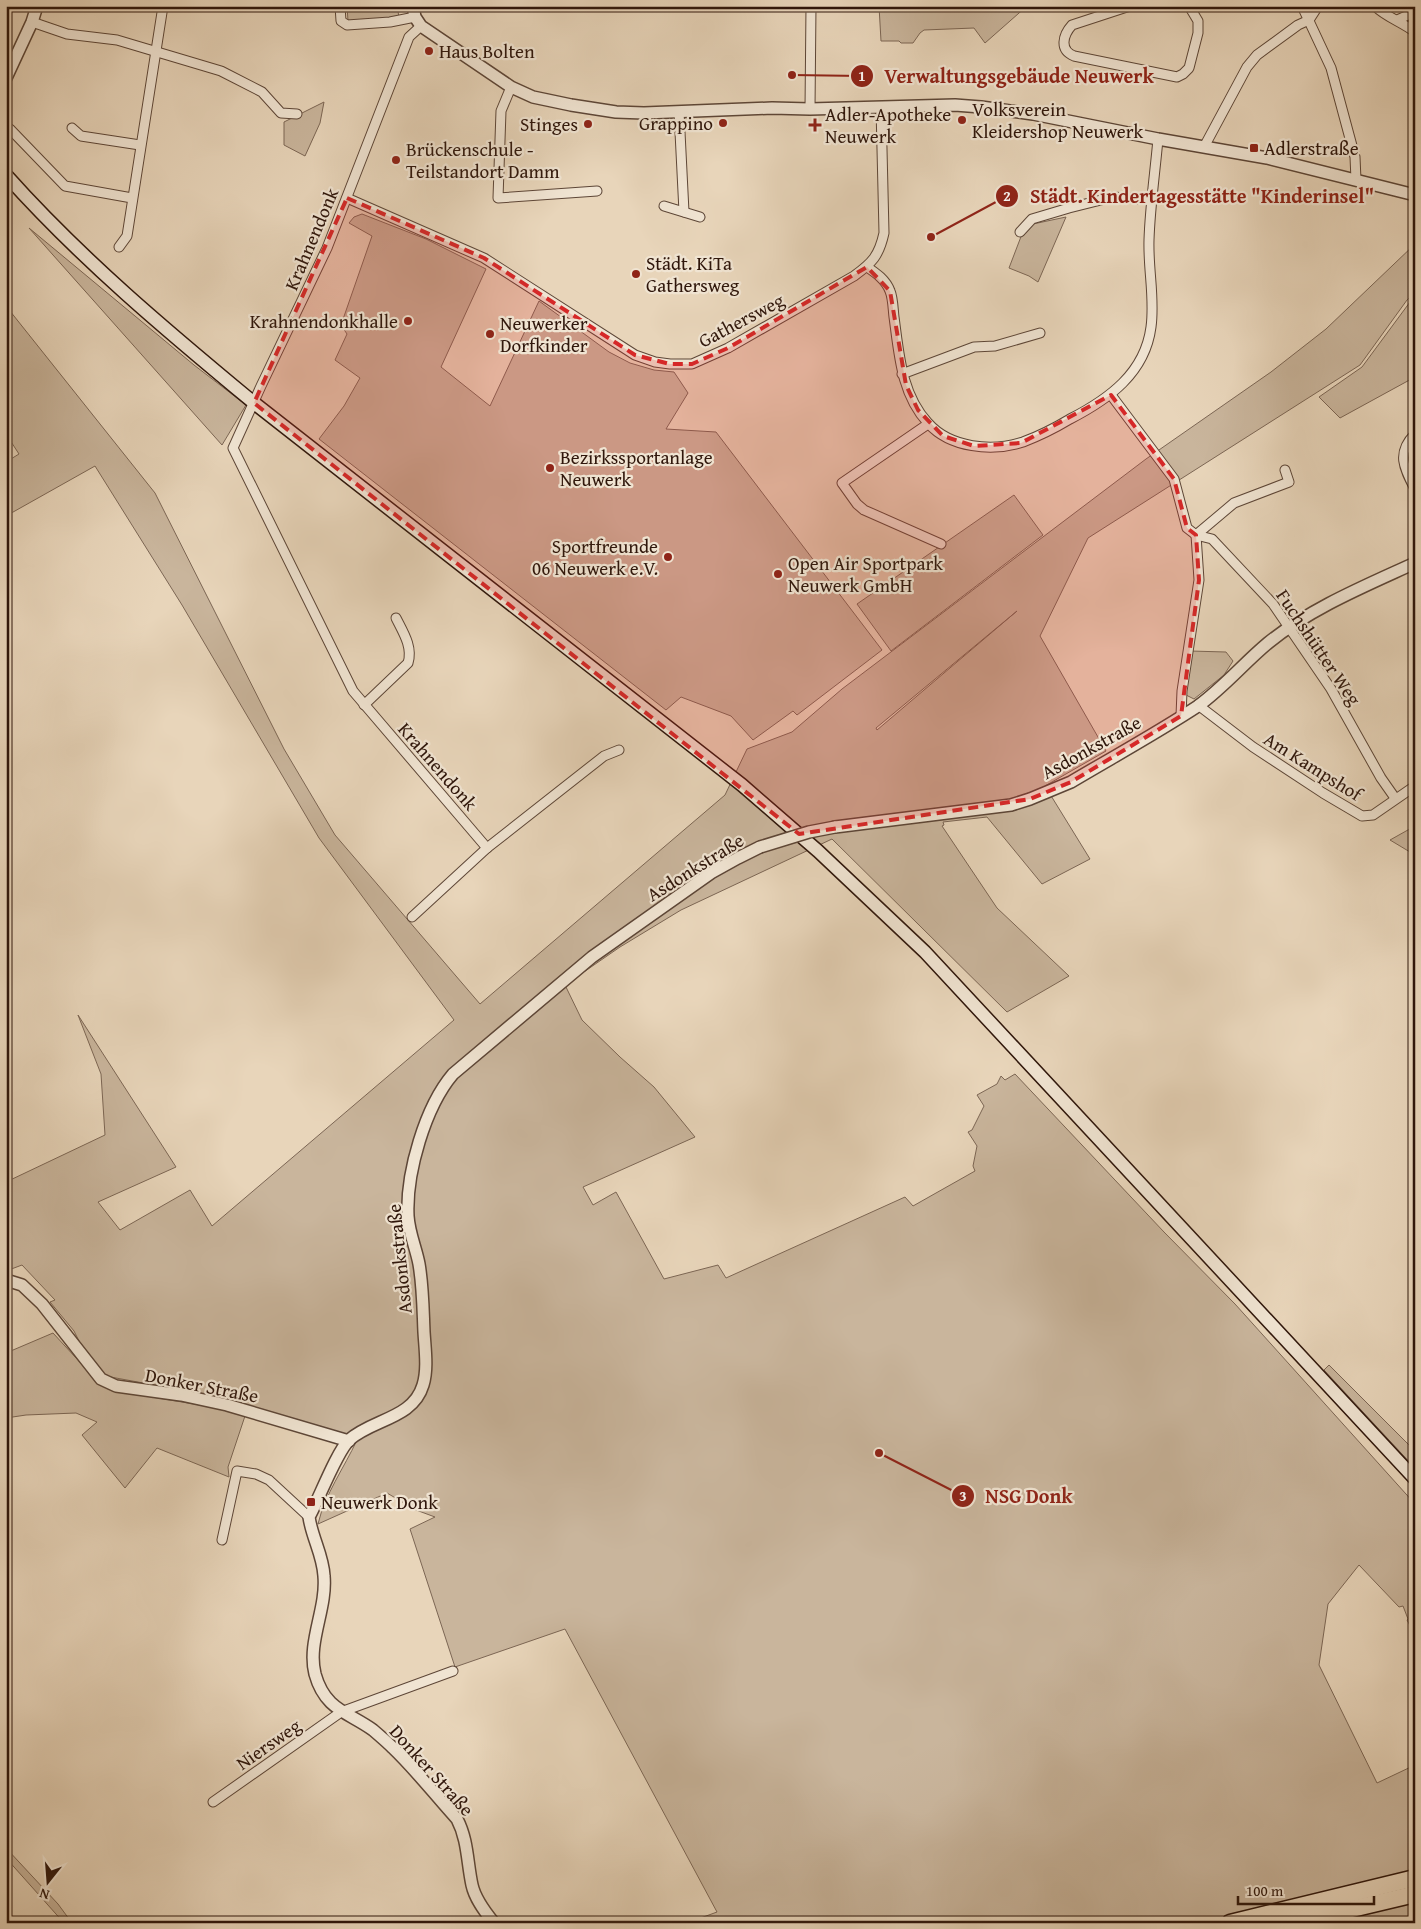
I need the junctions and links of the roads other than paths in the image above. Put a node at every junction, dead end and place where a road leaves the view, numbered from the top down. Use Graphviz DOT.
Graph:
graph roads {
  1 [pos="37,6"];
  2 [pos="163,6"];
  3 [pos="340,6"];
  4 [pos="811,6"];
  5 [pos="1130,6"];
  6 [pos="1189,6"];
  7 [pos="1302,6"];
  8 [pos="1318,6"];
  9 [pos="1375,6"];
  10 [pos="1415,12"];
  11 [pos="417,17"];
  12 [pos="1309,20"];
  13 [pos="1397,20"];
  14 [pos="32,22"];
  15 [pos="1415,32"];
  16 [pos="156,50"];
  17 [pos="6,78"];
  18 [pos="511,87"];
  19 [pos="881,107"];
  20 [pos="810,109"];
  21 [pos="679,112"];
  22 [pos="297,114"];
  23 [pos="72,128"];
  24 [pos="10,129"];
  25 [pos="1158,139"];
  26 [pos="140,145"];
  27 [pos="1204,147"];
  28 [pos="7,176"];
  29 [pos="1356,180"];
  30 [pos="597,191"];
  31 [pos="1415,195"];
  32 [pos="132,198"];
  33 [pos="347,198"];
  34 [pos="1152,200"];
  35 [pos="664,206"];
  36 [pos="684,212"];
  37 [pos="700,217"];
  38 [pos="1020,232"];
  39 [pos="119,247"];
  40 [pos="867,267"];
  41 [pos="1040,333"];
  42 [pos="902,374"];
  43 [pos="1111,395"];
  44 [pos="254,403"];
  45 [pos="928,424"];
  46 [pos="1415,434"];
  47 [pos="1285,470"];
  48 [pos="1415,489"];
  49 [pos="1196,535"];
  50 [pos="941,544"];
  51 [pos="1415,563"];
  52 [pos="396,618"];
  53 [pos="1289,628"];
  54 [pos="1415,645"];
  55 [pos="1415,652"];
  56 [pos="364,705"];
  57 [pos="1198,705"];
  58 [pos="1181,716"];
  59 [pos="619,750"];
  60 [pos="1415,786"];
  61 [pos="1395,798"];
  62 [pos="487,848"];
  63 [pos="412,917"];
  64 [pos="6,1280"];
  65 [pos="348,1441"];
  66 [pos="1415,1479"];
  67 [pos="309,1517"];
  68 [pos="222,1540"];
  69 [pos="453,1671"];
  70 [pos="341,1712"];
  71 [pos="213,1802"];
  72 [pos="1415,1878"];
  73 [pos="1415,1894"];
  74 [pos="494,1923"];
  75 [pos="1230,1923"];
  76 [pos="1293,1923"];
  1 -- 14 [label="street"];
  2 -- 16 [label="street"];
  3 -- 11 [label="street"];
  4 -- 20 [label="street"];
  5 -- 6 [label="street"];
  7 -- 12 [label="street"];
  8 -- 12 [label="street"];
  9 -- 13 [label="street"];
  10 -- 13 [label="street"];
  11 -- 18 [label="street"];
  11 -- 33 [label="street, Krahnendonk"];
  12 -- 27 [label="street"];
  12 -- 29 [label="street"];
  13 -- 15 [label="street"];
  14 -- 16 [label="street"];
  14 -- 17 [label="street"];
  16 -- 22 [label="street"];
  16 -- 26 [label="street"];
  18 -- 21 [label="street"];
  18 -- 30 [label="street"];
  19 -- 20 [label="street"];
  19 -- 25 [label="street"];
  19 -- 40 [label="street, Gathersweg"];
  20 -- 21 [label="street"];
  21 -- 36 [label="street"];
  23 -- 26 [label="street"];
  24 -- 32 [label="street"];
  25 -- 27 [label="street"];
  25 -- 34 [label="street"];
  26 -- 32 [label="street"];
  27 -- 29 [label="street"];
  28 -- 44 [label="main road"];
  29 -- 31 [label="street"];
  32 -- 39 [label="street"];
  33 -- 40 [label="street, Gathersweg"];
  33 -- 44 [label="street, Krahnendonk"];
  34 -- 38 [label="street"];
  34 -- 43 [label="street"];
  35 -- 36 [label="street"];
  36 -- 37 [label="street"];
  40 -- 42 [label="street"];
  41 -- 42 [label="street"];
  42 -- 45 [label="street"];
  43 -- 45 [label="street"];
  43 -- 49 [label="street"];
  44 -- 56 [label="street, Krahnendonk"];
  44 -- 66 [label="main road"];
  45 -- 50 [label="street"];
  46 -- 48 [label="street"];
  47 -- 49 [label="street"];
  49 -- 53 [label="street, Fuchshütter Weg"];
  49 -- 58 [label="street"];
  51 -- 53 [label="street, Asdonkstraße"];
  52 -- 56 [label="street"];
  53 -- 57 [label="street, Asdonkstraße"];
  53 -- 61 [label="street, Fuchshütter Weg"];
  54 -- 55 [label="street"];
  56 -- 62 [label="street, Krahnendonk"];
  57 -- 58 [label="street, Asdonkstraße"];
  57 -- 61 [label="street, Am Kampshof"];
  58 -- 65 [label="street, Asdonkstraße, bridge"];
  59 -- 62 [label="street"];
  60 -- 61 [label="street, Am Kampshof"];
  62 -- 63 [label="street"];
  64 -- 65 [label="street, Donker Straße"];
  65 -- 67 [label="street"];
  67 -- 68 [label="street"];
  67 -- 70 [label="street, Donker Straße"];
  69 -- 70 [label="street"];
  70 -- 71 [label="street, Niersweg"];
  70 -- 74 [label="street, Donker Straße"];
  72 -- 75 [label="highway"];
  73 -- 76 [label="highway"];
}
